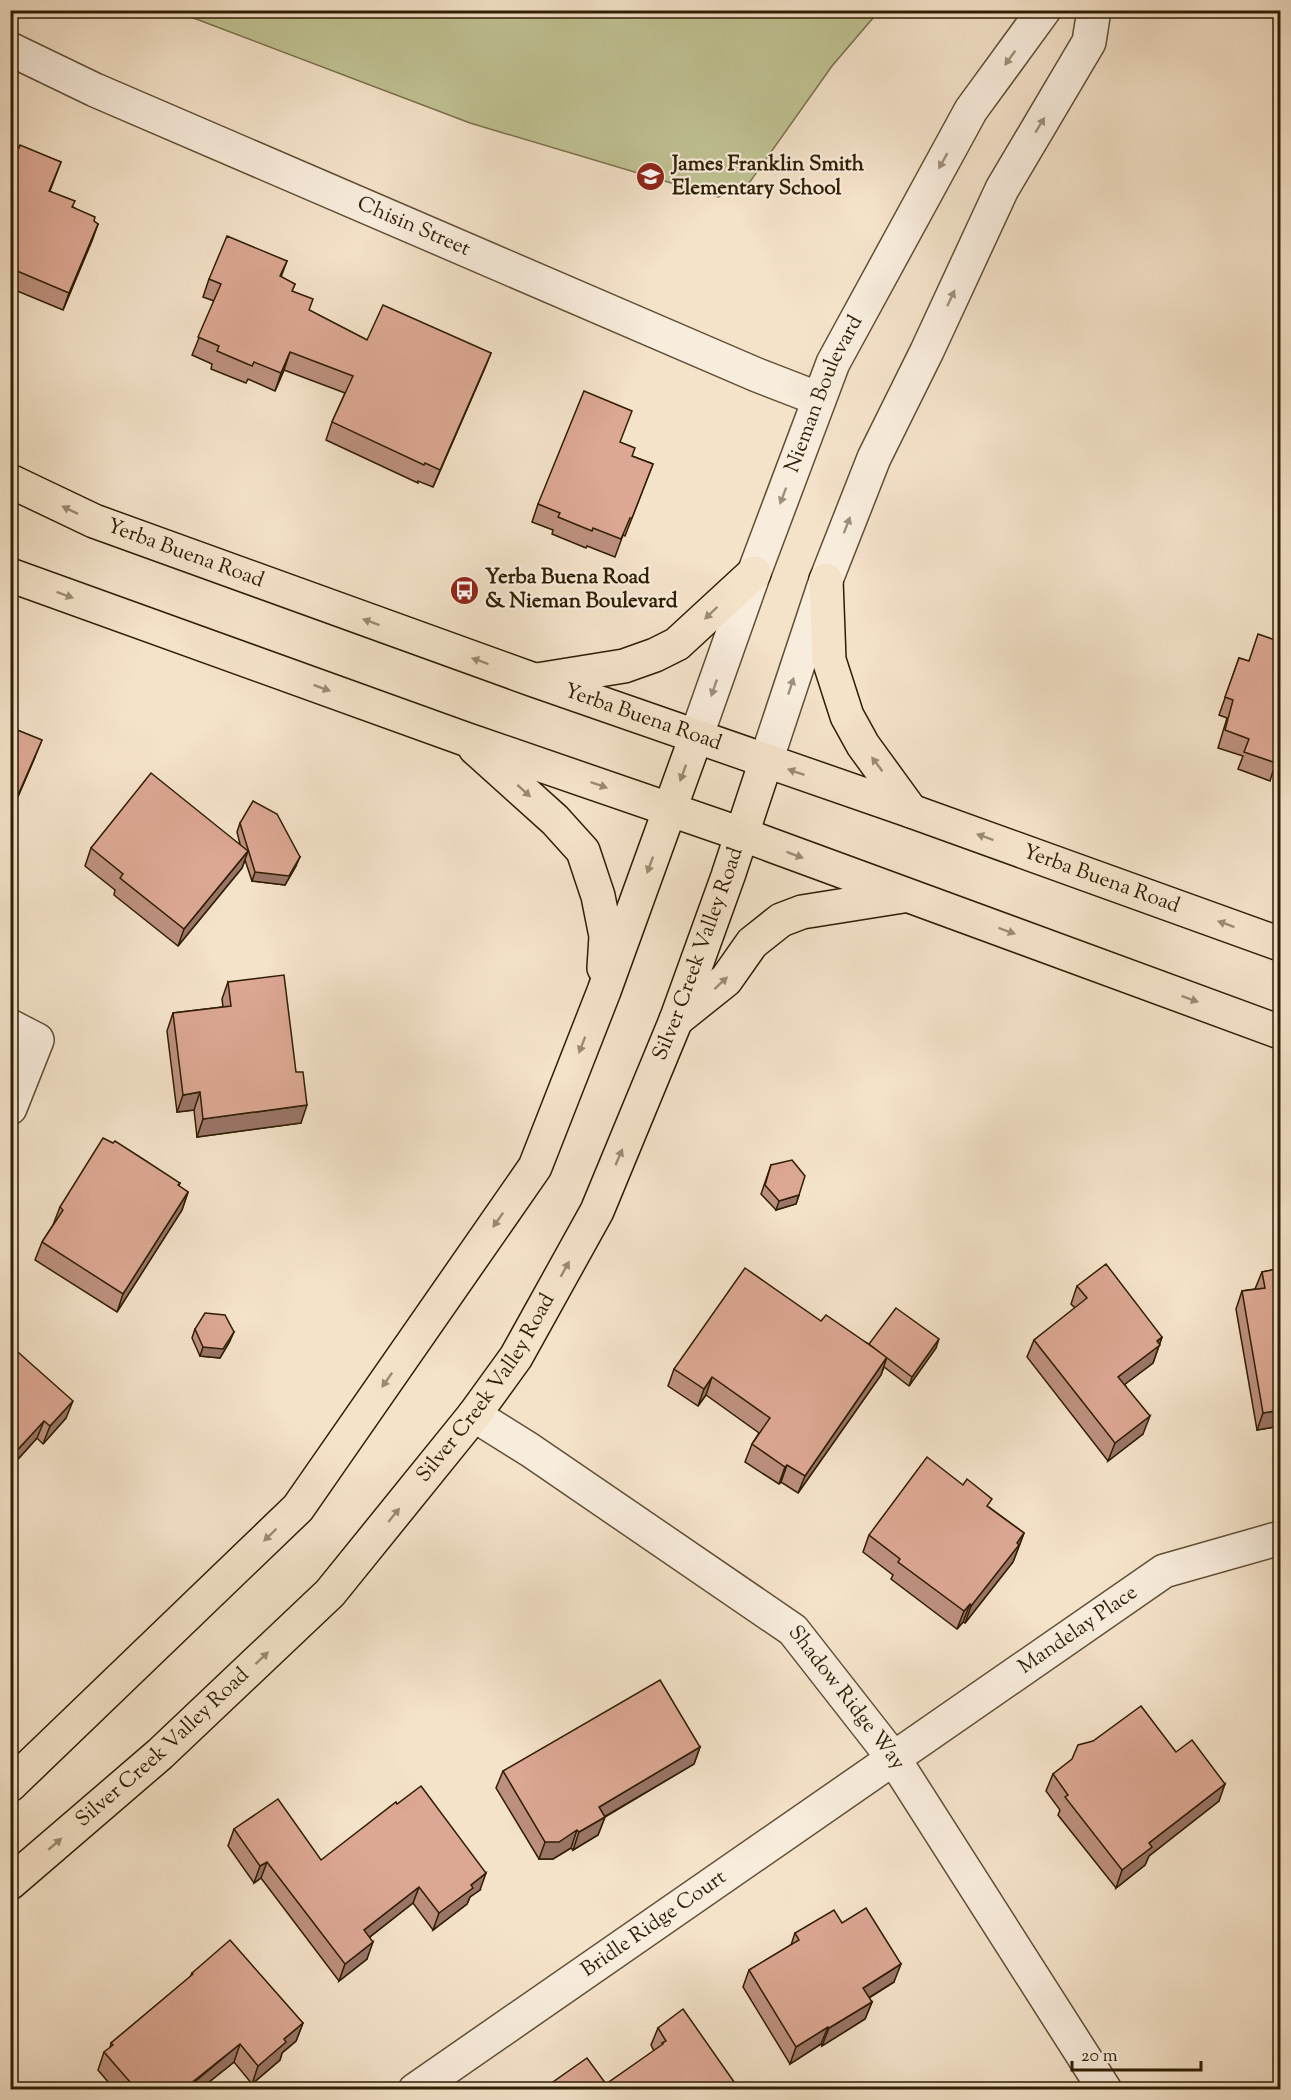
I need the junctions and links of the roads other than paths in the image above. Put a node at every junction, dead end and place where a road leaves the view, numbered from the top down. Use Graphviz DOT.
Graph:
graph roads {
  1 [pos="1044,10"];
  2 [pos="1094,10"];
  3 [pos="10,49"];
  4 [pos="819,399"];
  5 [pos="10,481"];
  6 [pos="754,573"];
  7 [pos="10,575"];
  8 [pos="826,580"];
  9 [pos="534,680"];
  10 [pos="696,737"];
  11 [pos="465,738"];
  12 [pos="765,761"];
  13 [pos="670,810"];
  14 [pos="911,811"];
  15 [pos="741,834"];
  16 [pos="907,895"];
  17 [pos="1281,944"];
  18 [pos="604,990"];
  19 [pos="676,1020"];
  20 [pos="10,1026"];
  21 [pos="1281,1032"];
  22 [pos="10,1108"];
  23 [pos="474,1415"];
  24 [pos="1281,1538"];
  25 [pos="894,1759"];
  26 [pos="10,1785"];
  27 [pos="10,1883"];
  28 [pos="415,2090"];
  29 [pos="1105,2090"];
  1 -- 4 [label="street, Nieman Boulevard, one-way"];
  8 -- 2 [label="street, one-way"];
  3 -- 4 [label="street, Chisin Street"];
  4 -- 6 [label="street, Nieman Boulevard, one-way"];
  9 -- 5 [label="main road, Yerba Buena Road, one-way"];
  6 -- 9 [label="main road, one-way"];
  6 -- 10 [label="street, Nieman Boulevard, one-way"];
  7 -- 11 [label="main road, one-way"];
  12 -- 8 [label="street, one-way"];
  14 -- 8 [label="main road, one-way"];
  9 -- 10 [label="main road, Yerba Buena Road"];
  10 -- 12 [label="main road, Yerba Buena Road"];
  10 -- 13 [label="main road, Nieman Boulevard, one-way"];
  11 -- 13 [label="main road, one-way"];
  11 -- 18 [label="main road, one-way"];
  14 -- 12 [label="main road, Yerba Buena Road, one-way"];
  12 -- 15 [label="main road, Silver Creek Valley Road"];
  13 -- 15 [label="main road"];
  13 -- 18 [label="main road, one-way"];
  17 -- 14 [label="main road, Yerba Buena Road, one-way"];
  15 -- 16 [label="main road, one-way"];
  15 -- 19 [label="main road, Silver Creek Valley Road"];
  19 -- 16 [label="main road, one-way"];
  16 -- 21 [label="main road, one-way"];
  18 -- 26 [label="main road, one-way"];
  23 -- 19 [label="main road, Silver Creek Valley Road, one-way"];
  20 -- 22 [label="street"];
  23 -- 25 [label="street, Shadow Ridge Way"];
  27 -- 23 [label="main road, Silver Creek Valley Road, one-way"];
  24 -- 25 [label="street, Mandelay Place"];
  25 -- 28 [label="street, Bridle Ridge Court"];
  25 -- 29 [label="street, Shadow Ridge Way"];
}
